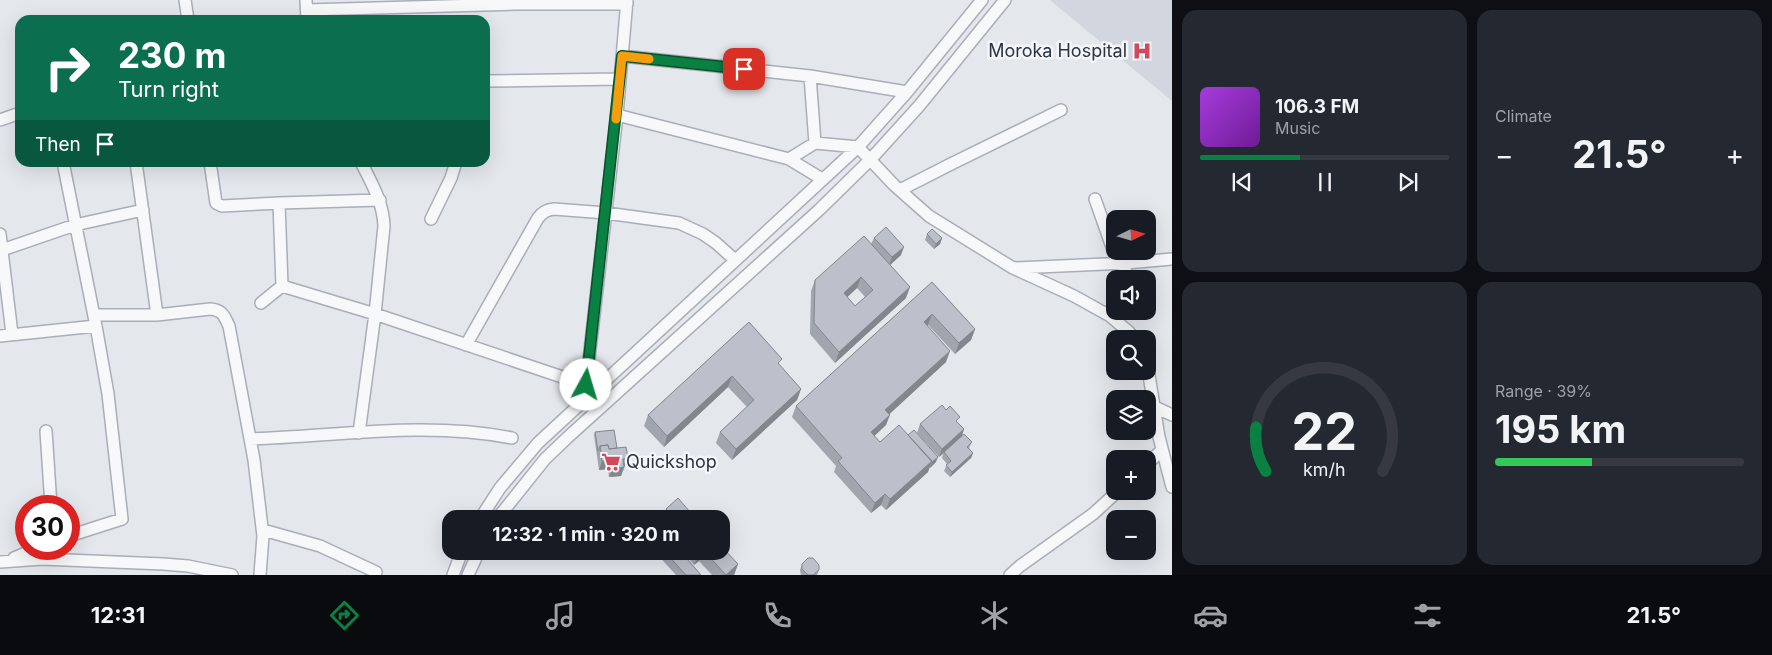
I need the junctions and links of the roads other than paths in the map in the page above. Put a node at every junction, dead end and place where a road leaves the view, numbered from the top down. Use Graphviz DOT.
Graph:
graph roads {
  1 [pos="185,0"];
  2 [pos="982,0"];
  3 [pos="1004,0"];
  4 [pos="515,2"];
  5 [pos="627,2"];
  6 [pos="307,10"];
  7 [pos="187,15"];
  8 [pos="622,56"];
  9 [pos="810,76"];
  10 [pos="620,79"];
  11 [pos="490,81"];
  12 [pos="907,92"];
  13 [pos="1062,110"];
  14 [pos="617,115"];
  15 [pos="15,116"];
  16 [pos="0,120"];
  17 [pos="816,143"];
  18 [pos="858,147"];
  19 [pos="789,159"];
  20 [pos="870,160"];
  21 [pos="64,167"];
  22 [pos="137,167"];
  23 [pos="211,167"];
  24 [pos="364,167"];
  25 [pos="454,167"];
  26 [pos="822,179"];
  27 [pos="900,190"];
  28 [pos="1095,199"];
  29 [pos="380,200"];
  30 [pos="279,203"];
  31 [pos="143,210"];
  32 [pos="606,213"];
  33 [pos="432,219"];
  34 [pos="76,225"];
  35 [pos="0,234"];
  36 [pos="2,250"];
  37 [pos="1172,259"];
  38 [pos="735,260"];
  39 [pos="1123,263"];
  40 [pos="1013,268"];
  41 [pos="1123,270"];
  42 [pos="282,286"];
  43 [pos="261,303"];
  44 [pos="375,314"];
  45 [pos="1106,314"];
  46 [pos="157,315"];
  47 [pos="95,320"];
  48 [pos="1115,320"];
  49 [pos="1128,330"];
  50 [pos="12,334"];
  51 [pos="0,336"];
  52 [pos="466,346"];
  53 [pos="590,389"];
  54 [pos="1156,407"];
  55 [pos="1156,413"];
  56 [pos="1172,415"];
  57 [pos="46,431"];
  58 [pos="359,433"];
  59 [pos="512,438"];
  60 [pos="250,439"];
  61 [pos="1162,450"];
  62 [pos="1156,456"];
  63 [pos="1172,487"];
  64 [pos="51,495"];
  65 [pos="1108,500"];
  66 [pos="486,510"];
  67 [pos="504,510"];
  68 [pos="262,530"];
  69 [pos="80,532"];
  70 [pos="15,557"];
  71 [pos="458,560"];
  72 [pos="475,560"];
  73 [pos="3,562"];
  74 [pos="163,564"];
  75 [pos="376,572"];
  76 [pos="452,574"];
  77 [pos="157,575"];
  78 [pos="232,575"];
  79 [pos="260,575"];
  80 [pos="468,575"];
  81 [pos="1010,575"];
  1 -- 7 [label="street"];
  2 -- 12 [label="street"];
  3 -- 20 [label="street"];
  4 -- 5 [label="street"];
  4 -- 6 [label="street"];
  5 -- 8 [label="street"];
  8 -- 9 [label="street"];
  8 -- 10 [label="street"];
  9 -- 12 [label="street"];
  9 -- 17 [label="street"];
  10 -- 11 [label="street"];
  10 -- 14 [label="street"];
  12 -- 18 [label="street"];
  13 -- 27 [label="street"];
  14 -- 19 [label="street"];
  14 -- 32 [label="street"];
  15 -- 16 [label="street"];
  17 -- 18 [label="street"];
  17 -- 19 [label="street"];
  18 -- 20 [label="street"];
  18 -- 26 [label="street"];
  19 -- 26 [label="street"];
  20 -- 27 [label="street"];
  20 -- 67 [label="street"];
  21 -- 34 [label="street"];
  22 -- 31 [label="street"];
  23 -- 30 [label="street"];
  24 -- 29 [label="street"];
  25 -- 33 [label="street"];
  26 -- 38 [label="street"];
  27 -- 40 [label="street"];
  28 -- 39 [label="street"];
  29 -- 30 [label="street"];
  29 -- 44 [label="street"];
  30 -- 42 [label="street"];
  31 -- 34 [label="street"];
  31 -- 46 [label="street"];
  32 -- 38 [label="street"];
  32 -- 52 [label="street"];
  32 -- 53 [label="street"];
  34 -- 36 [label="street"];
  34 -- 47 [label="street"];
  35 -- 36 [label="street"];
  36 -- 50 [label="street"];
  37 -- 39 [label="street"];
  38 -- 53 [label="street"];
  39 -- 40 [label="street"];
  39 -- 41 [label="street"];
  40 -- 45 [label="street"];
  42 -- 43 [label="street"];
  42 -- 44 [label="street"];
  44 -- 52 [label="street"];
  44 -- 58 [label="street"];
  46 -- 47 [label="street"];
  46 -- 60 [label="street"];
  47 -- 50 [label="street"];
  47 -- 69 [label="street"];
  48 -- 49 [label="street"];
  50 -- 51 [label="street"];
  52 -- 53 [label="street"];
  53 -- 66 [label="street"];
  54 -- 56 [label="street"];
  55 -- 61 [label="street"];
  57 -- 64 [label="street"];
  58 -- 59 [label="street"];
  58 -- 60 [label="street"];
  60 -- 68 [label="street"];
  61 -- 62 [label="street"];
  61 -- 63 [label="street"];
  65 -- 81 [label="street"];
  68 -- 75 [label="street"];
  68 -- 79 [label="street"];
  70 -- 73 [label="street"];
  71 -- 76 [label="street"];
  72 -- 80 [label="street"];
  73 -- 74 [label="street"];
  74 -- 77 [label="street"];
  74 -- 78 [label="street"];
}
